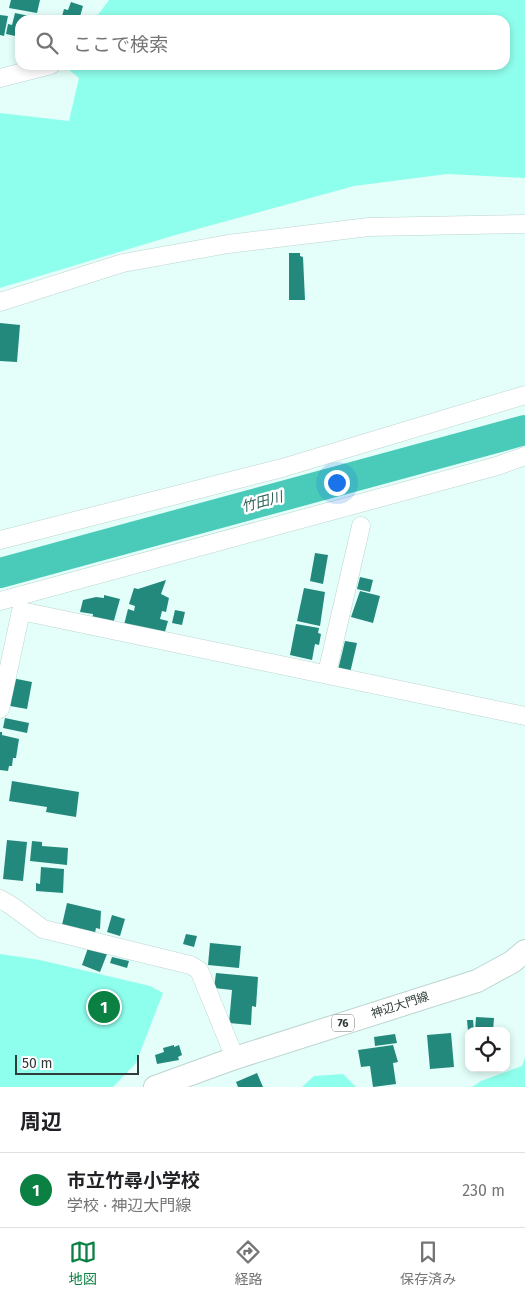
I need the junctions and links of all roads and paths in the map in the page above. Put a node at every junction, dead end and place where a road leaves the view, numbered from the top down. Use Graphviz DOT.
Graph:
graph roads {
  1 [pos="31,70"];
  2 [pos="0,78"];
  3 [pos="525,224"];
  4 [pos="0,302"];
  5 [pos="525,396"];
  6 [pos="525,456"];
  7 [pos="360,526"];
  8 [pos="0,540"];
  9 [pos="0,602"];
  10 [pos="0,611"];
  11 [pos="21,611"];
  12 [pos="326,673"];
  13 [pos="0,709"];
  14 [pos="525,716"];
  15 [pos="0,899"];
  16 [pos="525,951"];
  17 [pos="234,1058"];
  18 [pos="155,1087"];
  1 -- 2 [label="street"];
  3 -- 4 [label="street"];
  5 -- 8 [label="street"];
  6 -- 9 [label="street"];
  7 -- 12 [label="street"];
  10 -- 11 [label="street"];
  11 -- 12 [label="street"];
  11 -- 13 [label="street"];
  12 -- 14 [label="street"];
  15 -- 17 [label="street"];
  16 -- 17 [label="main road, 神辺大門線 / 76"];
  17 -- 18 [label="main road, 神辺大門線 / 76"];
}
